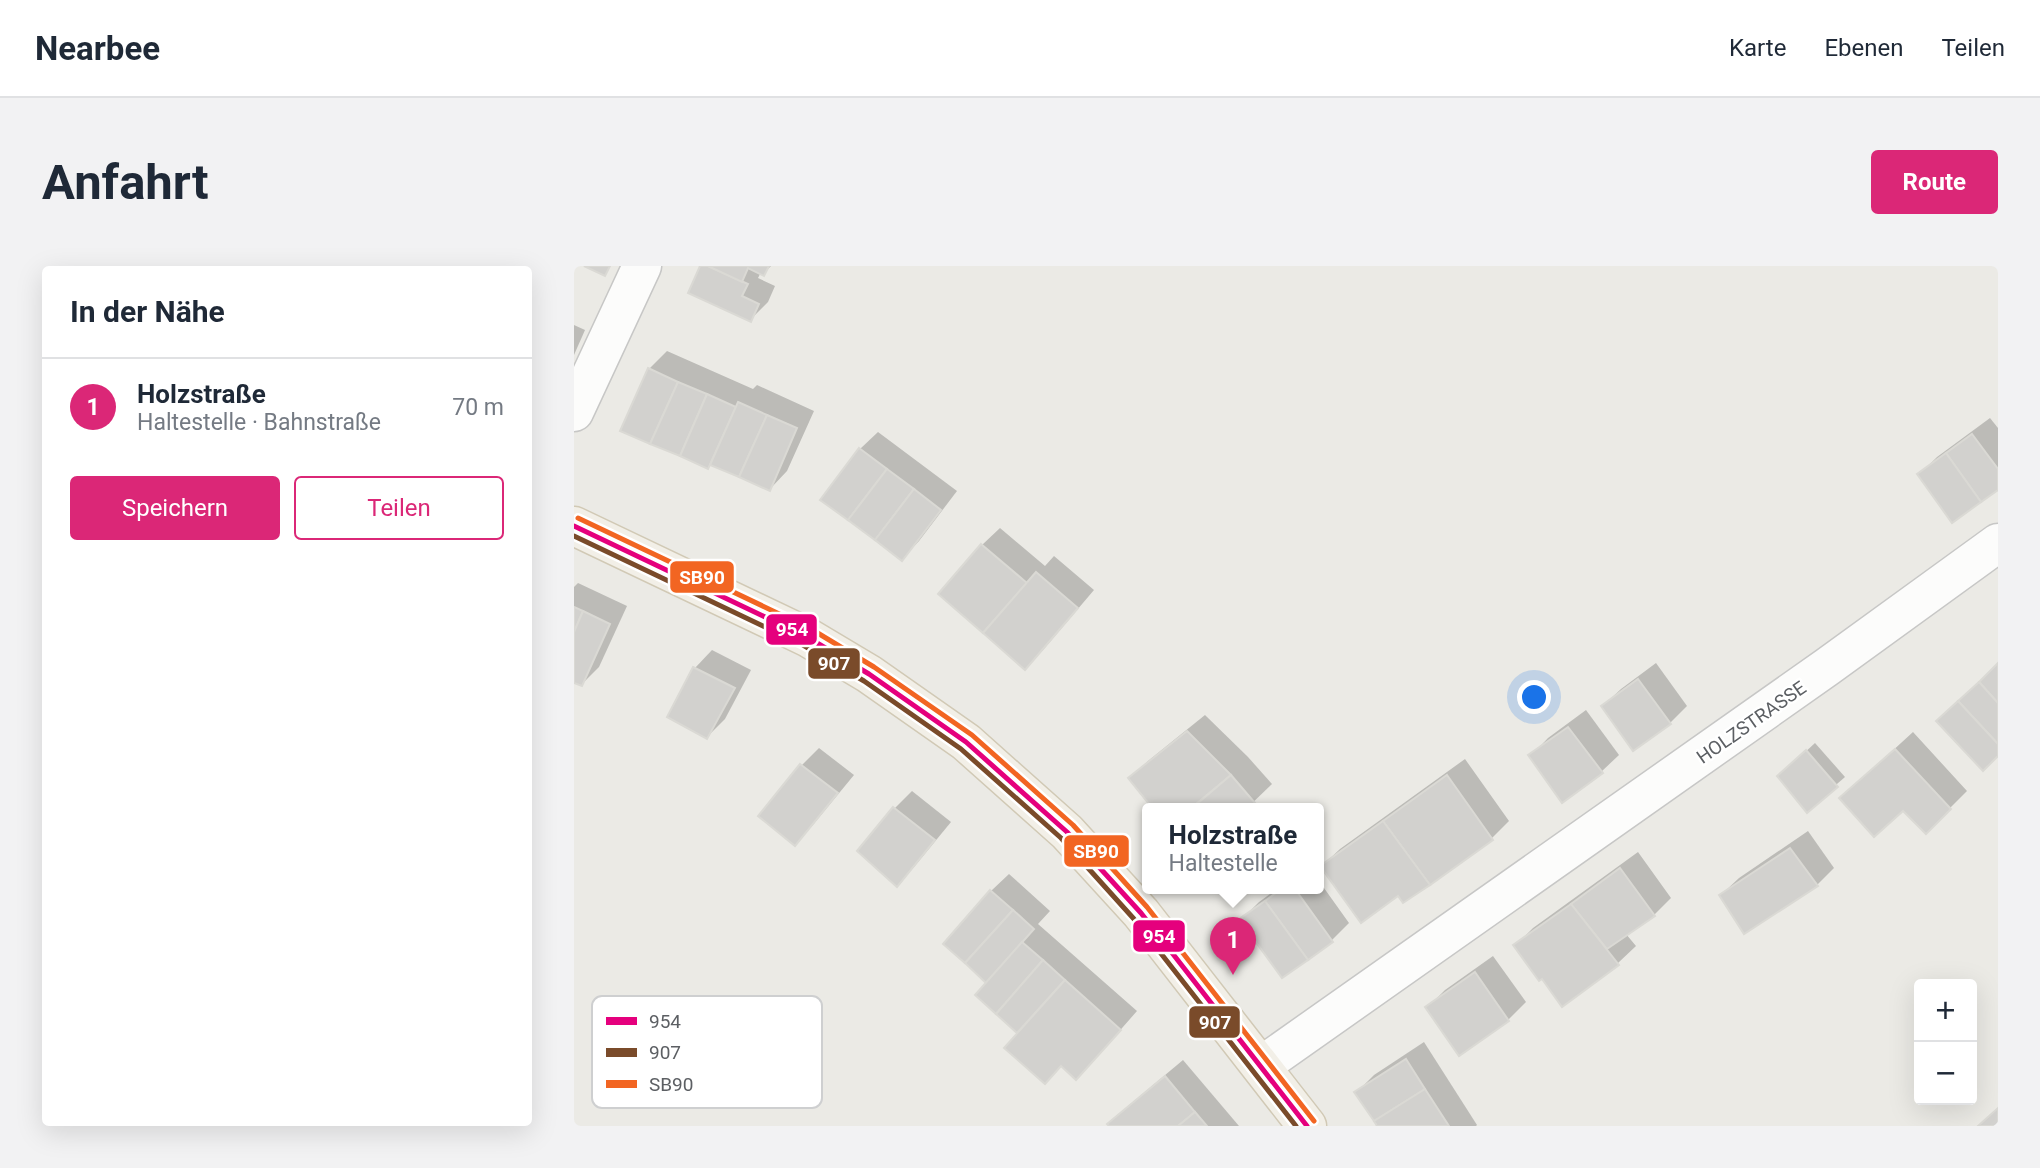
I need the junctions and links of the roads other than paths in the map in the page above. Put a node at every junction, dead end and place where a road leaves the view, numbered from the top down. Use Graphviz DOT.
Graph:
graph roads {
  1 [pos="642,266"];
  2 [pos="574,412"];
  3 [pos="574,526"];
  4 [pos="1998,543"];
  5 [pos="1261,1066"];
  6 [pos="1307,1126"];
  1 -- 2 [label="street"];
  3 -- 5 [label="main road"];
  4 -- 5 [label="street, HOLZSTRASSE"];
  5 -- 6 [label="main road"];
}
